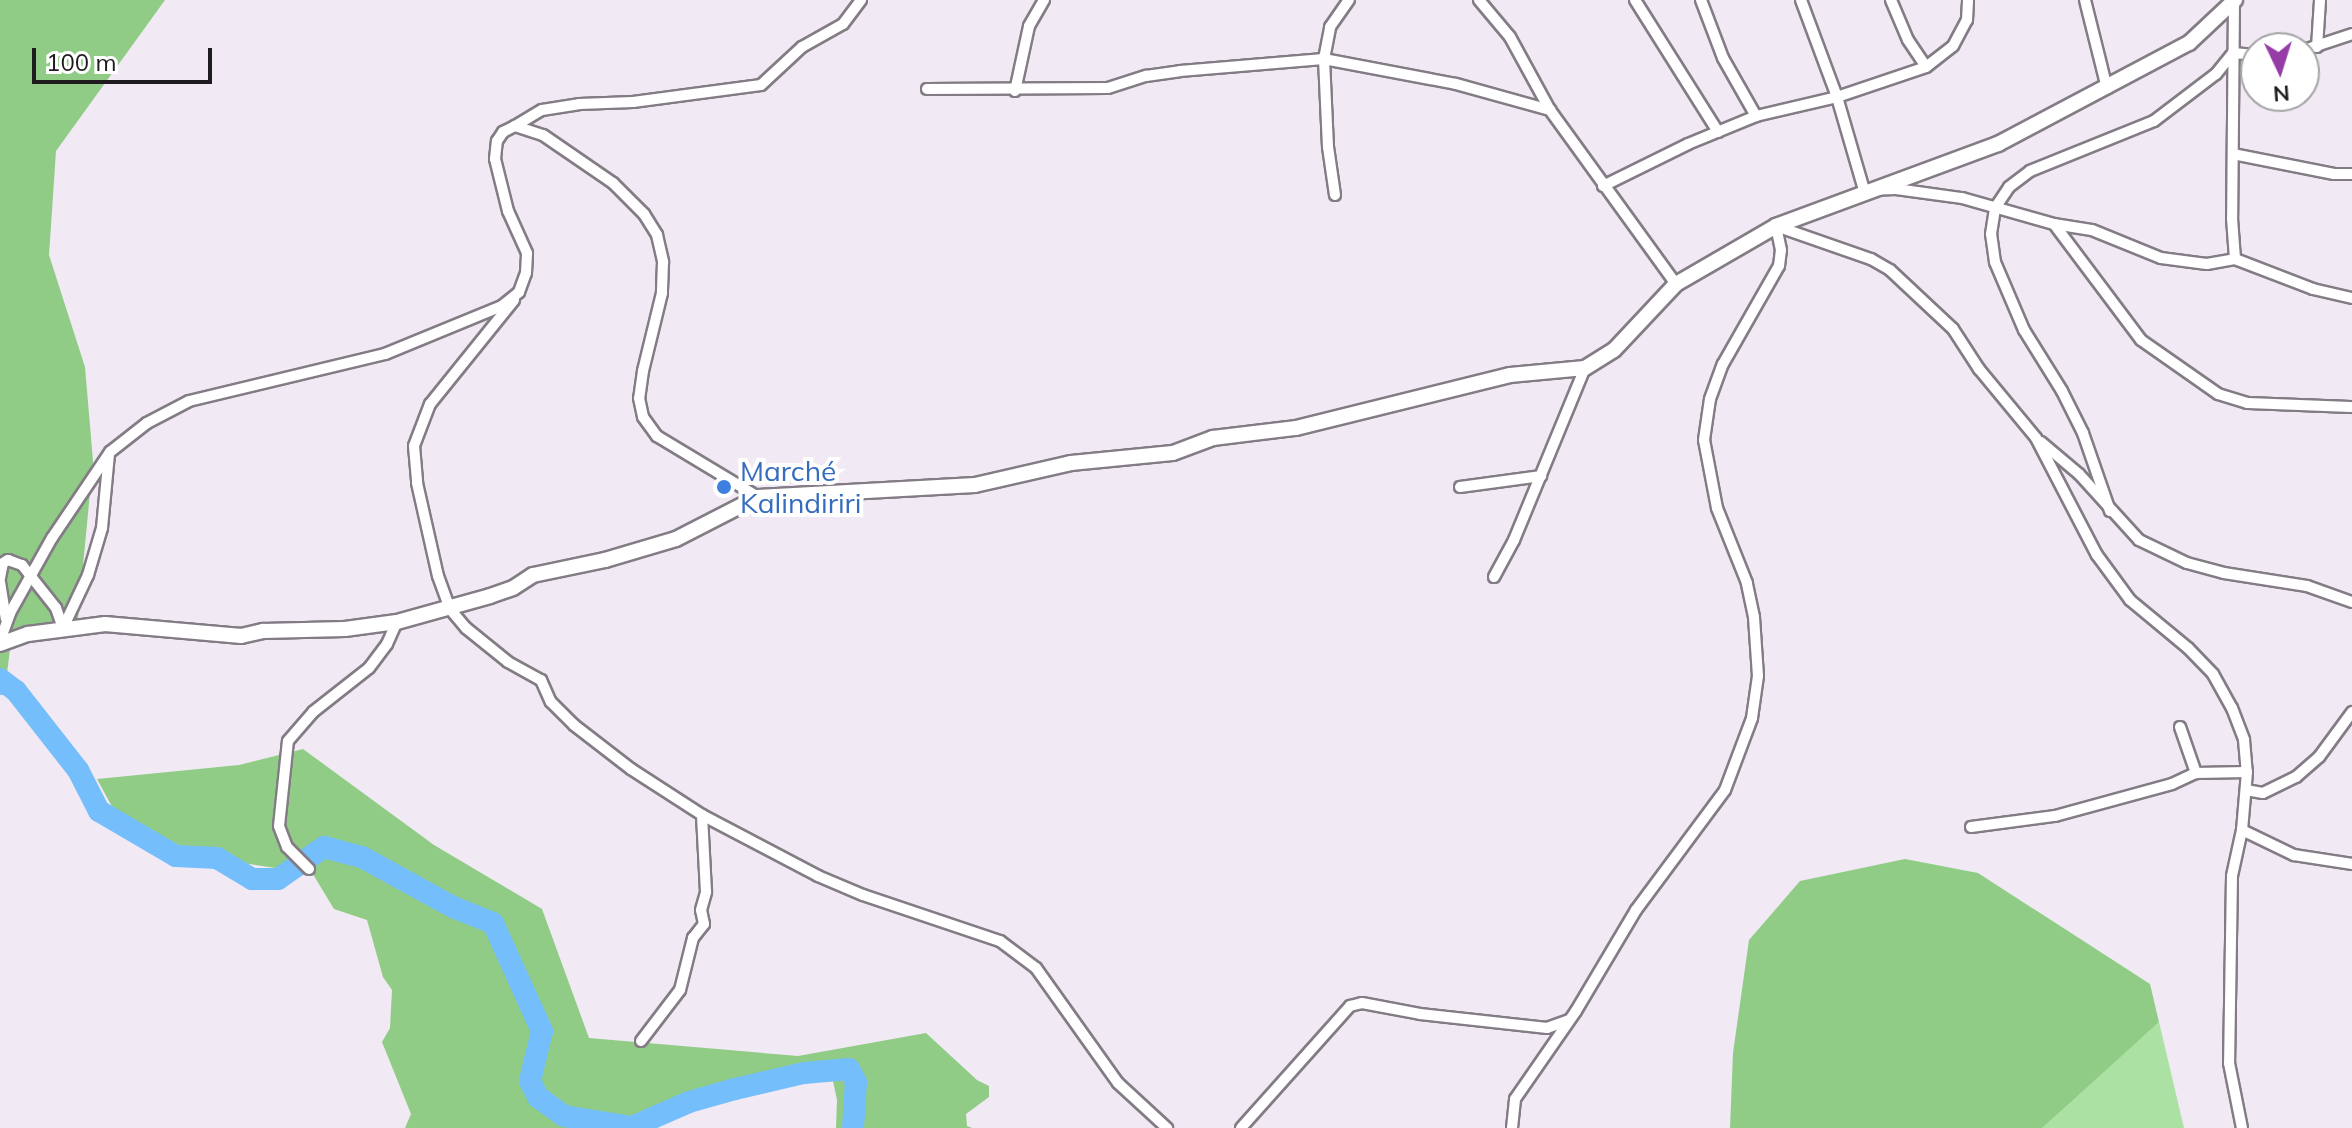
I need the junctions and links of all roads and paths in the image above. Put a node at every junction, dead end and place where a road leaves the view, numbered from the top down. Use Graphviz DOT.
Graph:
graph roads {
  1 [pos="861,0"];
  2 [pos="1044,0"];
  3 [pos="1349,0"];
  4 [pos="1479,0"];
  5 [pos="1635,0"];
  6 [pos="1701,0"];
  7 [pos="1801,0"];
  8 [pos="1891,0"];
  9 [pos="1968,0"];
  10 [pos="2085,0"];
  11 [pos="2320,0"];
  12 [pos="2235,2"];
  13 [pos="2318,32"];
  14 [pos="2352,34"];
  15 [pos="2320,46"];
  16 [pos="2233,53"];
  17 [pos="2240,54"];
  18 [pos="1324,59"];
  19 [pos="1926,67"];
  20 [pos="2107,88"];
  21 [pos="927,89"];
  22 [pos="1015,91"];
  23 [pos="1837,97"];
  24 [pos="1550,110"];
  25 [pos="1756,116"];
  26 [pos="515,126"];
  27 [pos="1718,132"];
  28 [pos="2233,154"];
  29 [pos="2352,174"];
  30 [pos="1603,186"];
  31 [pos="1864,190"];
  32 [pos="1335,195"];
  33 [pos="1995,208"];
  34 [pos="2054,224"];
  35 [pos="1776,226"];
  36 [pos="2235,259"];
  37 [pos="1676,284"];
  38 [pos="519,292"];
  39 [pos="2352,298"];
  40 [pos="1585,368"];
  41 [pos="2352,407"];
  42 [pos="2036,438"];
  43 [pos="110,452"];
  44 [pos="1541,476"];
  45 [pos="1460,487"];
  46 [pos="758,497"];
  47 [pos="2110,511"];
  48 [pos="32,575"];
  49 [pos="1494,577"];
  50 [pos="0,580"];
  51 [pos="2352,602"];
  52 [pos="450,609"];
  53 [pos="7,621"];
  54 [pos="397,622"];
  55 [pos="63,628"];
  56 [pos="0,642"];
  57 [pos="2352,712"];
  58 [pos="2180,727"];
  59 [pos="2247,772"];
  60 [pos="2196,773"];
  61 [pos="2246,790"];
  62 [pos="702,815"];
  63 [pos="1971,827"];
  64 [pos="2242,830"];
  65 [pos="2352,864"];
  66 [pos="309,869"];
  67 [pos="1571,1019"];
  68 [pos="641,1041"];
  69 [pos="1118,1083"];
  70 [pos="1119,1099"];
  71 [pos="1167,1128"];
  72 [pos="1241,1128"];
  73 [pos="1512,1128"];
  74 [pos="2242,1128"];
  1 -- 26 [label="street"];
  2 -- 22 [label="street"];
  3 -- 18 [label="street"];
  4 -- 24 [label="street"];
  5 -- 27 [label="street"];
  6 -- 25 [label="street"];
  7 -- 23 [label="street"];
  8 -- 19 [label="street"];
  9 -- 19 [label="street"];
  10 -- 20 [label="street"];
  11 -- 13 [label="street"];
  12 -- 16 [label="street"];
  12 -- 20 [label="street"];
  14 -- 15 [label="street"];
  16 -- 17 [label="street"];
  16 -- 28 [label="street"];
  16 -- 33 [label="street"];
  18 -- 22 [label="street"];
  18 -- 24 [label="street"];
  18 -- 32 [label="street"];
  19 -- 23 [label="street"];
  20 -- 31 [label="street"];
  21 -- 22 [label="street"];
  23 -- 25 [label="street"];
  23 -- 31 [label="street"];
  24 -- 30 [label="street"];
  25 -- 27 [label="street"];
  26 -- 38 [label="street"];
  26 -- 46 [label="street"];
  27 -- 30 [label="street"];
  28 -- 29 [label="street"];
  28 -- 36 [label="street"];
  30 -- 37 [label="street"];
  31 -- 33 [label="street"];
  31 -- 35 [label="street"];
  33 -- 34 [label="street"];
  33 -- 47 [label="street"];
  34 -- 36 [label="street"];
  34 -- 41 [label="street"];
  35 -- 37 [label="street"];
  35 -- 42 [label="street"];
  35 -- 67 [label="street"];
  36 -- 39 [label="street"];
  37 -- 40 [label="street"];
  38 -- 43 [label="street"];
  38 -- 52 [label="street"];
  40 -- 44 [label="street"];
  40 -- 46 [label="street"];
  42 -- 47 [label="street"];
  42 -- 59 [label="street"];
  43 -- 48 [label="street"];
  43 -- 55 [label="street"];
  44 -- 45 [label="street"];
  44 -- 49 [label="street"];
  46 -- 52 [label="street"];
  47 -- 51 [label="street"];
  48 -- 50 [label="street"];
  48 -- 53 [label="street"];
  48 -- 55 [label="street"];
  50 -- 53 [label="street"];
  52 -- 54 [label="street"];
  52 -- 62 [label="street"];
  53 -- 56 [label="street"];
  54 -- 55 [label="street"];
  54 -- 66 [label="street"];
  55 -- 56 [label="street"];
  57 -- 61 [label="street"];
  58 -- 60 [label="street"];
  59 -- 60 [label="street"];
  59 -- 61 [label="street"];
  60 -- 63 [label="street"];
  61 -- 64 [label="street"];
  62 -- 68 [label="street"];
  62 -- 69 [label="street"];
  64 -- 65 [label="street"];
  64 -- 74 [label="street"];
  67 -- 72 [label="street"];
  67 -- 73 [label="street"];
  69 -- 70 [label="street"];
  69 -- 71 [label="street"];
}
